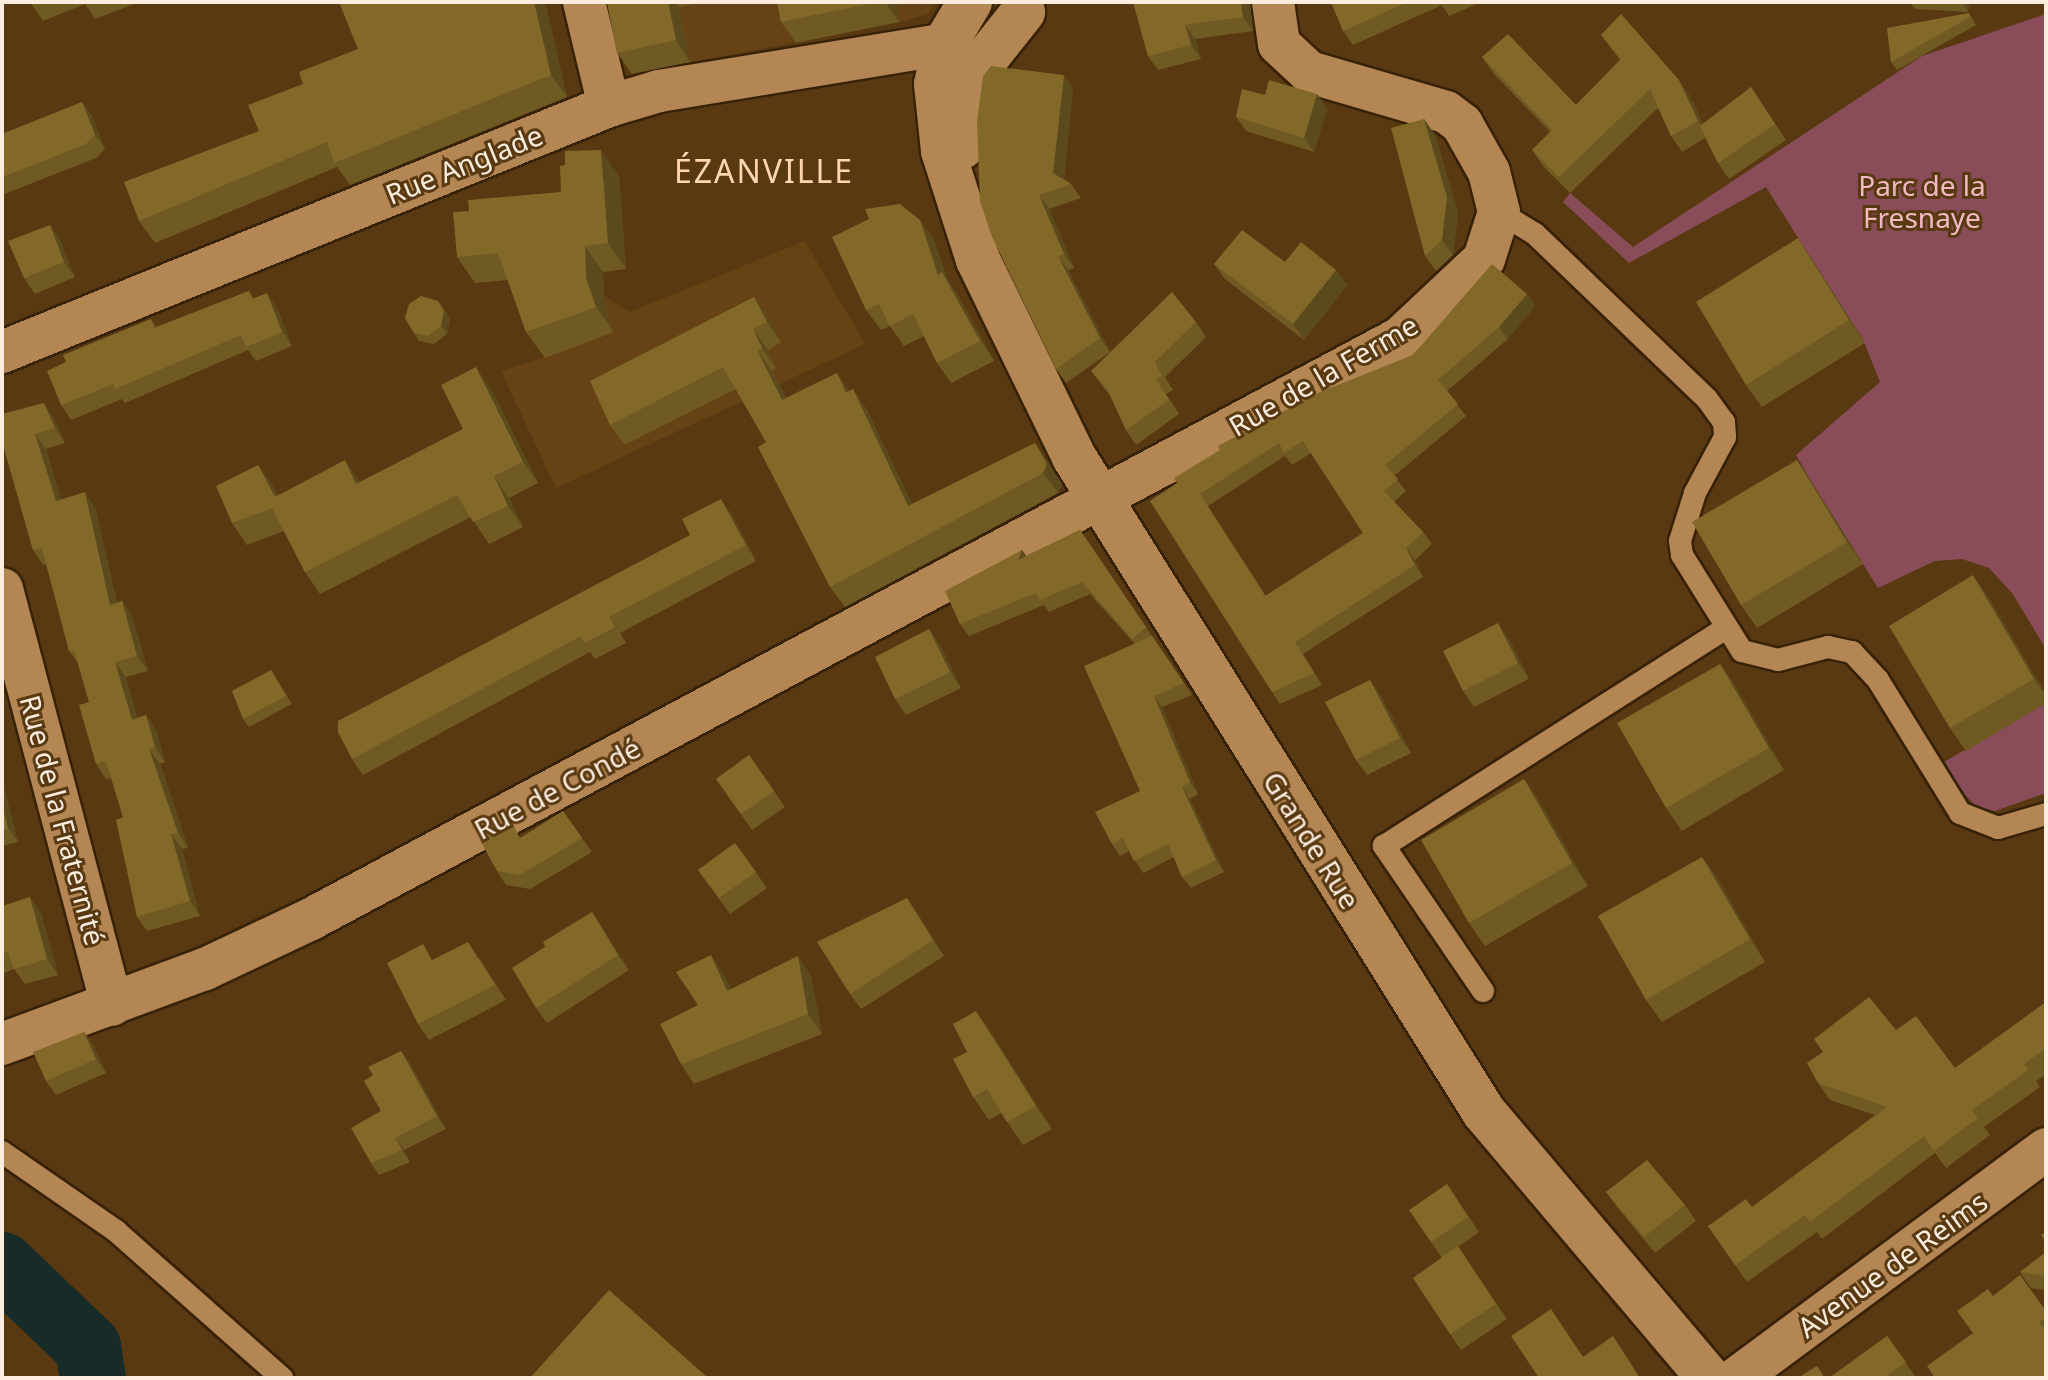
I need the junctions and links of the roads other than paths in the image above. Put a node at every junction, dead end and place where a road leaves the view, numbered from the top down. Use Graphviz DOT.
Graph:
graph roads {
  1 [pos="584,2"];
  2 [pos="970,2"];
  3 [pos="1273,2"];
  4 [pos="1016,5"];
  5 [pos="945,44"];
  6 [pos="609,106"];
  7 [pos="1499,212"];
  8 [pos="978,260"];
  9 [pos="2,352"];
  10 [pos="1098,500"];
  11 [pos="2,589"];
  12 [pos="1724,629"];
  13 [pos="2046,814"];
  14 [pos="1483,991"];
  15 [pos="112,1005"];
  16 [pos="2,1044"];
  17 [pos="2046,1149"];
  18 [pos="2,1152"];
  19 [pos="282,1378"];
  20 [pos="1709,1378"];
  21 [pos="1737,1378"];
  1 -- 6 [label="street"];
  2 -- 5 [label="main road, Grande Rue"];
  3 -- 7 [label="street"];
  4 -- 8 [label="main road, Grande Rue"];
  5 -- 6 [label="street, Rue Anglade"];
  5 -- 8 [label="main road, Grande Rue"];
  6 -- 9 [label="street, Rue Anglade"];
  7 -- 10 [label="street, Rue de la Ferme"];
  7 -- 12 [label="lane"];
  8 -- 10 [label="main road, Grande Rue"];
  10 -- 15 [label="street, Rue de Condé"];
  10 -- 20 [label="main road, Grande Rue"];
  11 -- 15 [label="street, Rue de la Fraternité"];
  12 -- 13 [label="lane"];
  12 -- 14 [label="lane"];
  15 -- 16 [label="street, Rue de Condé"];
  17 -- 21 [label="street, Avenue de Reims"];
  18 -- 19 [label="lane"];
}
